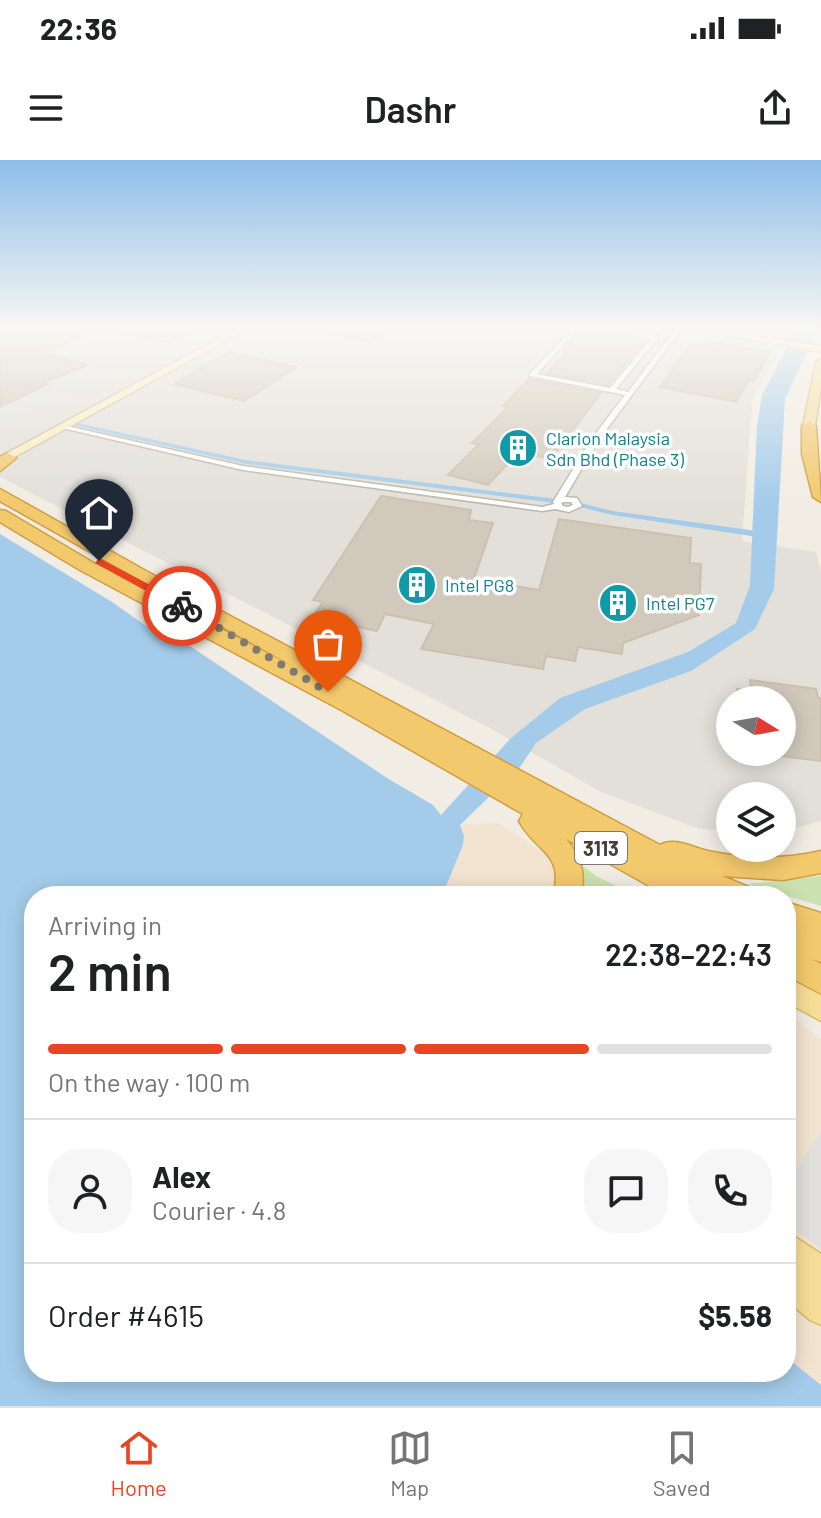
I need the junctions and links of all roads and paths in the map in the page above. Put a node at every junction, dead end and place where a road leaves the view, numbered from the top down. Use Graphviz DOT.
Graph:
graph roads {
  1 [pos="134,386"];
  2 [pos="138,386"];
  3 [pos="587,386"];
  4 [pos="615,386"];
  5 [pos="635,386"];
  6 [pos="815,386"];
  7 [pos="611,391"];
  8 [pos="629,394"];
  9 [pos="809,426"];
  10 [pos="62,427"];
  11 [pos="821,450"];
  12 [pos="2,461"];
  13 [pos="3,493"];
  14 [pos="821,497"];
  15 [pos="0,515"];
  16 [pos="196,608"];
  17 [pos="212,635"];
  18 [pos="324,672"];
  19 [pos="351,706"];
  20 [pos="452,762"];
  21 [pos="514,796"];
  22 [pos="532,821"];
  23 [pos="621,834"];
  24 [pos="821,862"];
  25 [pos="570,886"];
  26 [pos="646,886"];
  27 [pos="673,886"];
  28 [pos="718,886"];
  29 [pos="796,917"];
  30 [pos="821,925"];
  31 [pos="796,940"];
  32 [pos="821,949"];
  33 [pos="796,965"];
  34 [pos="821,980"];
  35 [pos="796,995"];
  36 [pos="821,1009"];
  37 [pos="796,1254"];
  38 [pos="821,1273"];
  39 [pos="796,1288"];
  40 [pos="821,1309"];
  1 -- 12 [label="street"];
  2 -- 10 [label="street"];
  3 -- 7 [label="street"];
  4 -- 7 [label="street"];
  5 -- 8 [label="street"];
  6 -- 9 [label="main road"];
  7 -- 8 [label="street"];
  8 -- 10 [label="street"];
  9 -- 11 [label="highway"];
  9 -- 14 [label="highway"];
  10 -- 12 [label="street"];
  13 -- 16 [label="highway"];
  13 -- 18 [label="highway"];
  15 -- 17 [label="highway"];
  16 -- 18 [label="highway"];
  16 -- 19 [label="highway"];
  17 -- 19 [label="highway"];
  17 -- 20 [label="highway"];
  18 -- 20 [label="highway"];
  19 -- 20 [label="highway"];
  20 -- 21 [label="highway"];
  21 -- 22 [label="highway"];
  21 -- 23 [label="highway, 3113"];
  21 -- 27 [label="highway, 3113"];
  22 -- 25 [label="highway"];
  22 -- 26 [label="highway"];
  23 -- 24 [label="highway"];
  23 -- 28 [label="highway, 3113"];
  29 -- 30 [label="highway"];
  31 -- 32 [label="highway"];
  33 -- 34 [label="highway"];
  35 -- 36 [label="main road"];
  37 -- 38 [label="main road"];
  39 -- 40 [label="main road"];
}
